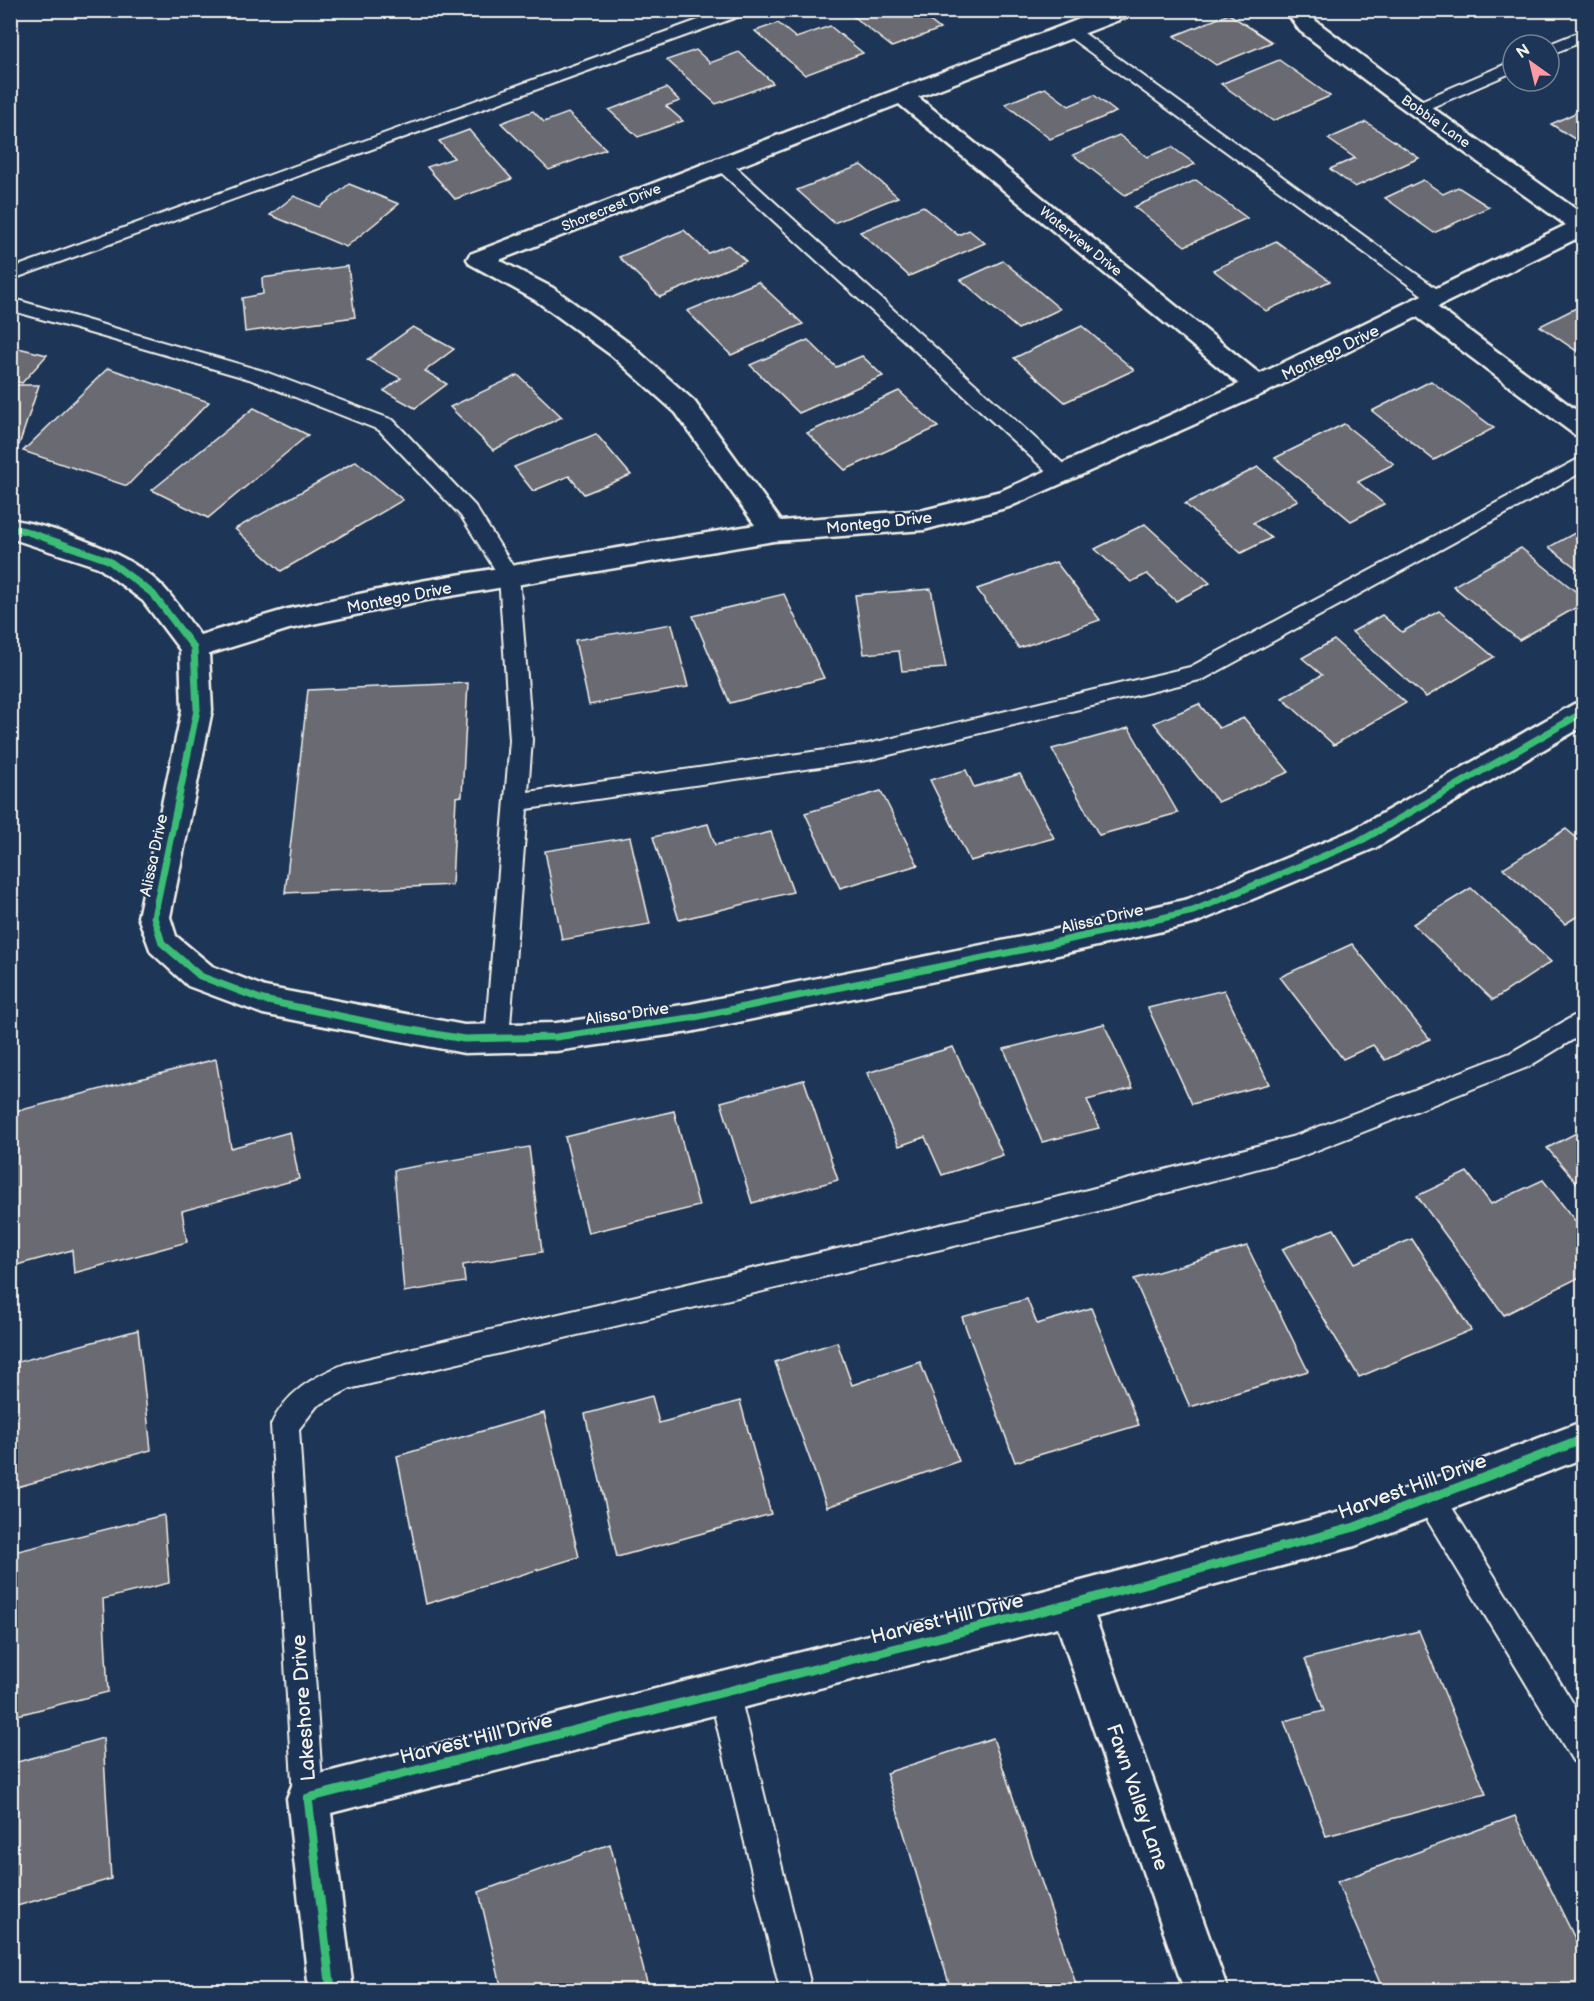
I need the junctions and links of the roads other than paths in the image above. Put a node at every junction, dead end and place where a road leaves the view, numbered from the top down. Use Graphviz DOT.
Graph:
graph roads {
  1 [pos="742,10"];
  2 [pos="1124,10"];
  3 [pos="1295,10"];
  4 [pos="1071,31"];
  5 [pos="1584,35"];
  6 [pos="1561,45"];
  7 [pos="1501,71"];
  8 [pos="903,96"];
  9 [pos="1417,108"];
  10 [pos="721,164"];
  11 [pos="1583,225"];
  12 [pos="10,275"];
  13 [pos="1429,303"];
  14 [pos="10,304"];
  15 [pos="1258,386"];
  16 [pos="1584,429"];
  17 [pos="1584,462"];
  18 [pos="1062,474"];
  19 [pos="10,528"];
  20 [pos="774,531"];
  21 [pos="509,576"];
  22 [pos="194,648"];
  23 [pos="1584,712"];
  24 [pos="516,802"];
  25 [pos="1584,1020"];
  26 [pos="497,1038"];
  27 [pos="1584,1439"];
  28 [pos="1431,1498"];
  29 [pos="1070,1604"];
  30 [pos="724,1692"];
  31 [pos="1584,1750"];
  32 [pos="308,1798"];
  33 [pos="331,1990"];
  34 [pos="796,1990"];
  35 [pos="1206,1990"];
  1 -- 12 [label="lane"];
  2 -- 4 [label="street, Shorecrest Drive"];
  3 -- 9 [label="street, Bobbie Lane"];
  4 -- 8 [label="street, Shorecrest Drive"];
  4 -- 13 [label="lane"];
  5 -- 6 [label="lane"];
  7 -- 9 [label="lane"];
  8 -- 10 [label="street, Shorecrest Drive"];
  8 -- 15 [label="street, Waterview Drive"];
  9 -- 11 [label="street, Bobbie Lane"];
  10 -- 18 [label="lane"];
  10 -- 20 [label="street, Shorecrest Drive"];
  11 -- 13 [label="street, Montego Drive"];
  13 -- 15 [label="street, Montego Drive"];
  13 -- 16 [label="street"];
  14 -- 21 [label="lane"];
  15 -- 18 [label="street, Montego Drive"];
  17 -- 24 [label="lane"];
  18 -- 20 [label="street, Montego Drive"];
  19 -- 22 [label="street"];
  20 -- 21 [label="street, Montego Drive"];
  21 -- 22 [label="street, Montego Drive"];
  21 -- 24 [label="lane"];
  22 -- 26 [label="street, Alissa Drive"];
  23 -- 26 [label="street, Alissa Drive"];
  24 -- 26 [label="lane"];
  25 -- 32 [label="lane, Lakeshore Drive"];
  27 -- 28 [label="street, Harvest Hill Drive"];
  28 -- 29 [label="street, Harvest Hill Drive"];
  28 -- 31 [label="lane"];
  29 -- 30 [label="street, Harvest Hill Drive"];
  29 -- 35 [label="street, Fawn Valley Lane"];
  30 -- 32 [label="street, Harvest Hill Drive"];
  30 -- 34 [label="lane"];
  32 -- 33 [label="street, Lakeshore Drive"];
}
